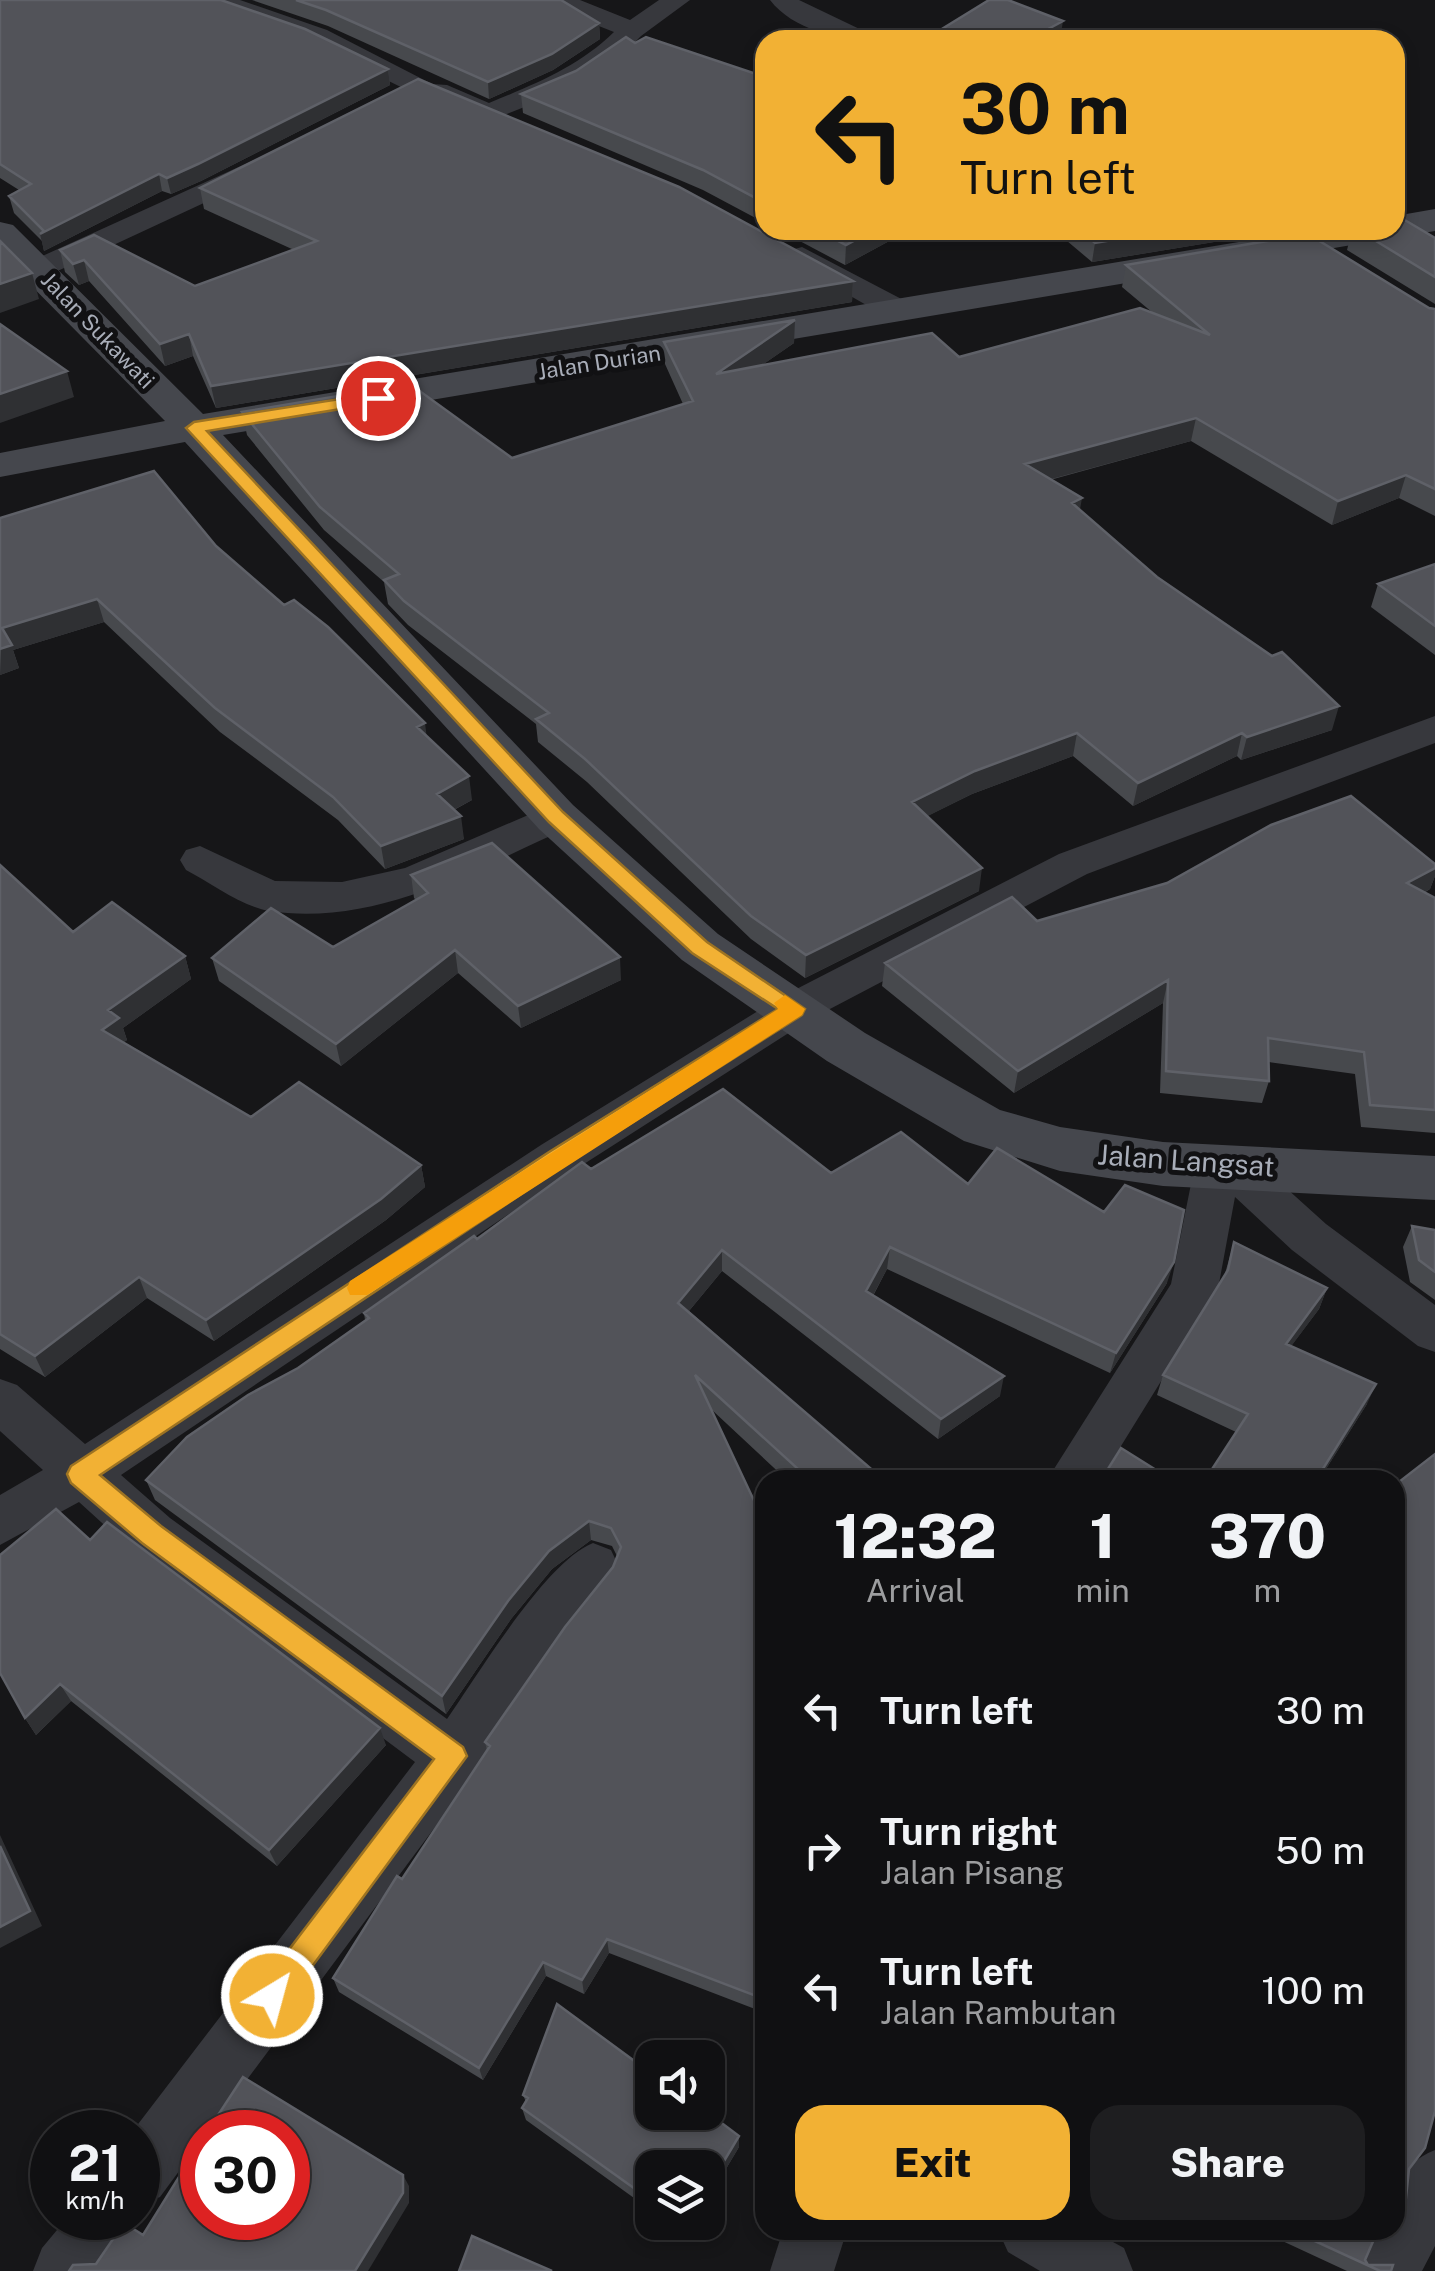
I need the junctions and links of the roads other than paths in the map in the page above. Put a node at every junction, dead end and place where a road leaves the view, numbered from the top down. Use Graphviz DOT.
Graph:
graph roads {
  1 [pos="215,0"];
  2 [pos="558,0"];
  3 [pos="678,0"];
  4 [pos="784,0"];
  5 [pos="632,30"];
  6 [pos="840,30"];
  7 [pos="419,85"];
  8 [pos="380,104"];
  9 [pos="489,113"];
  10 [pos="526,128"];
  11 [pos="280,156"];
  12 [pos="1435,220"];
  13 [pos="1405,225"];
  14 [pos="0,234"];
  15 [pos="776,242"];
  16 [pos="1322,243"];
  17 [pos="38,269"];
  18 [pos="900,311"];
  19 [pos="194,428"];
  20 [pos="0,465"];
  21 [pos="1435,729"];
  22 [pos="556,817"];
  23 [pos="200,860"];
  24 [pos="794,1009"];
  25 [pos="1218,1164"];
  26 [pos="1435,1178"];
  27 [pos="1435,1332"];
  28 [pos="0,1400"];
  29 [pos="1078,1470"];
  30 [pos="80,1474"];
  31 [pos="0,1522"];
  32 [pos="593,1567"];
  33 [pos="453,1756"];
  34 [pos="160,2146"];
  35 [pos="1435,2181"];
  36 [pos="1405,2238"];
  37 [pos="89,2240"];
  38 [pos="812,2240"];
  39 [pos="1047,2240"];
  40 [pos="1404,2240"];
  41 [pos="65,2271"];
  42 [pos="802,2271"];
  43 [pos="1100,2271"];
  44 [pos="1388,2271"];
  1 -- 7 [label="street"];
  2 -- 5 [label="street"];
  3 -- 5 [label="street"];
  4 -- 6 [label="street"];
  5 -- 9 [label="street"];
  7 -- 8 [label="street"];
  7 -- 9 [label="street"];
  9 -- 10 [label="street"];
  11 -- 17 [label="street"];
  12 -- 13 [label="street"];
  14 -- 17 [label="street, Jalan Sukawati"];
  15 -- 18 [label="street"];
  16 -- 18 [label="street, Jalan Durian"];
  17 -- 19 [label="street, Jalan Sukawati"];
  18 -- 19 [label="street, Jalan Durian"];
  19 -- 20 [label="street, Jalan Durian"];
  19 -- 22 [label="street, Jalan Sukawati"];
  21 -- 24 [label="street"];
  22 -- 23 [label="street"];
  22 -- 24 [label="street, Jalan Langsat"];
  24 -- 25 [label="street, Jalan Langsat"];
  24 -- 30 [label="street"];
  25 -- 26 [label="street, Jalan Langsat"];
  25 -- 27 [label="street"];
  25 -- 29 [label="street"];
  28 -- 30 [label="street"];
  30 -- 31 [label="street"];
  30 -- 33 [label="street"];
  32 -- 33 [label="street"];
  33 -- 34 [label="street"];
  35 -- 36 [label="street"];
  37 -- 41 [label="street"];
  38 -- 42 [label="street"];
  39 -- 43 [label="street"];
  40 -- 44 [label="street"];
}
